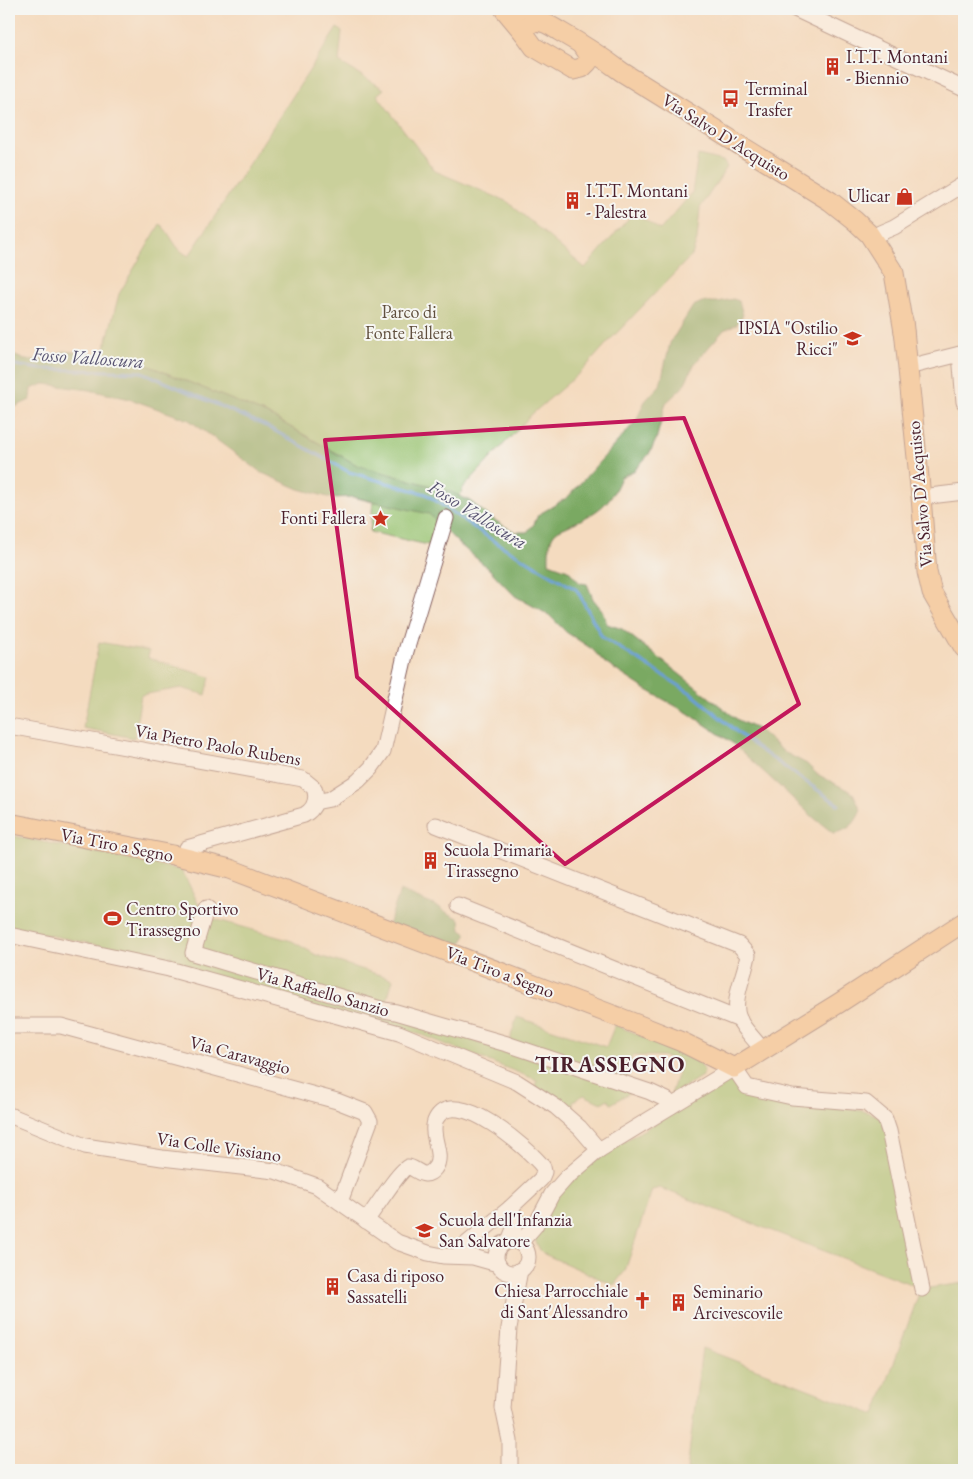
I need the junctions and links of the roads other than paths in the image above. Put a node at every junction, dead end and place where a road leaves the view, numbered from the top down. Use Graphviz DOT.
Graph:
graph roads {
  1 [pos="504,9"];
  2 [pos="523,9"];
  3 [pos="795,9"];
  4 [pos="542,22"];
  5 [pos="524,33"];
  6 [pos="582,46"];
  7 [pos="572,70"];
  8 [pos="622,72"];
  9 [pos="964,89"];
  10 [pos="964,184"];
  11 [pos="830,201"];
  12 [pos="880,233"];
  13 [pos="904,332"];
  14 [pos="962,354"];
  15 [pos="908,367"];
  16 [pos="964,402"];
  17 [pos="964,492"];
  18 [pos="921,497"];
  19 [pos="446,518"];
  20 [pos="963,644"];
  21 [pos="9,726"];
  22 [pos="315,802"];
  23 [pos="9,823"];
  24 [pos="436,825"];
  25 [pos="183,858"];
  26 [pos="458,906"];
  27 [pos="206,909"];
  28 [pos="961,925"];
  29 [pos="9,935"];
  30 [pos="740,1020"];
  31 [pos="9,1026"];
  32 [pos="762,1051"];
  33 [pos="734,1068"];
  34 [pos="671,1106"];
  35 [pos="9,1115"];
  36 [pos="599,1150"];
  37 [pos="340,1202"];
  38 [pos="510,1208"];
  39 [pos="366,1221"];
  40 [pos="519,1245"];
  41 [pos="469,1251"];
  42 [pos="497,1257"];
  43 [pos="520,1270"];
  44 [pos="922,1288"];
  45 [pos="510,1470"];
  1 -- 5 [label="main road, Via Salvo D'Acquisto"];
  2 -- 4 [label="main road, Via Salvo D'Acquisto"];
  3 -- 9 [label="street"];
  4 -- 5 [label="main road"];
  4 -- 6 [label="main road, Via Salvo D'Acquisto"];
  5 -- 7 [label="main road, Via Salvo D'Acquisto"];
  6 -- 7 [label="main road"];
  6 -- 8 [label="main road, Via Salvo D'Acquisto"];
  7 -- 8 [label="main road, Via Salvo D'Acquisto"];
  8 -- 11 [label="main road, Via Salvo D'Acquisto"];
  10 -- 12 [label="street"];
  11 -- 12 [label="main road, Via Salvo D'Acquisto"];
  11 -- 13 [label="main road, Via Salvo D'Acquisto"];
  12 -- 13 [label="main road, Via Salvo D'Acquisto"];
  13 -- 15 [label="main road, Via Salvo D'Acquisto"];
  14 -- 15 [label="street"];
  14 -- 16 [label="street"];
  15 -- 18 [label="main road, Via Salvo D'Acquisto"];
  17 -- 18 [label="street"];
  18 -- 20 [label="main road, Via Salvo D'Acquisto"];
  19 -- 22 [label="street"];
  21 -- 22 [label="street, Via Pietro Paolo Rubens"];
  22 -- 25 [label="street"];
  23 -- 25 [label="main road, Via Tiro a Segno"];
  24 -- 30 [label="street"];
  25 -- 33 [label="main road, Via Tiro a Segno"];
  26 -- 30 [label="street"];
  27 -- 34 [label="street"];
  28 -- 32 [label="main road"];
  29 -- 36 [label="street, Via Raffaello Sanzio"];
  30 -- 32 [label="street"];
  31 -- 37 [label="street, Via Caravaggio"];
  32 -- 33 [label="main road"];
  33 -- 34 [label="street"];
  33 -- 44 [label="street"];
  34 -- 36 [label="street"];
  35 -- 37 [label="street, Via Colle Vissiano"];
  36 -- 40 [label="street"];
  37 -- 39 [label="street, Via Colle Vissiano"];
  38 -- 39 [label="street"];
  38 -- 40 [label="street"];
  38 -- 41 [label="street"];
  39 -- 41 [label="street, Via Colle Vissiano"];
  40 -- 42 [label="street"];
  40 -- 43 [label="street"];
  41 -- 42 [label="street, Via Colle Vissiano"];
  42 -- 43 [label="street"];
  43 -- 45 [label="street"];
}
